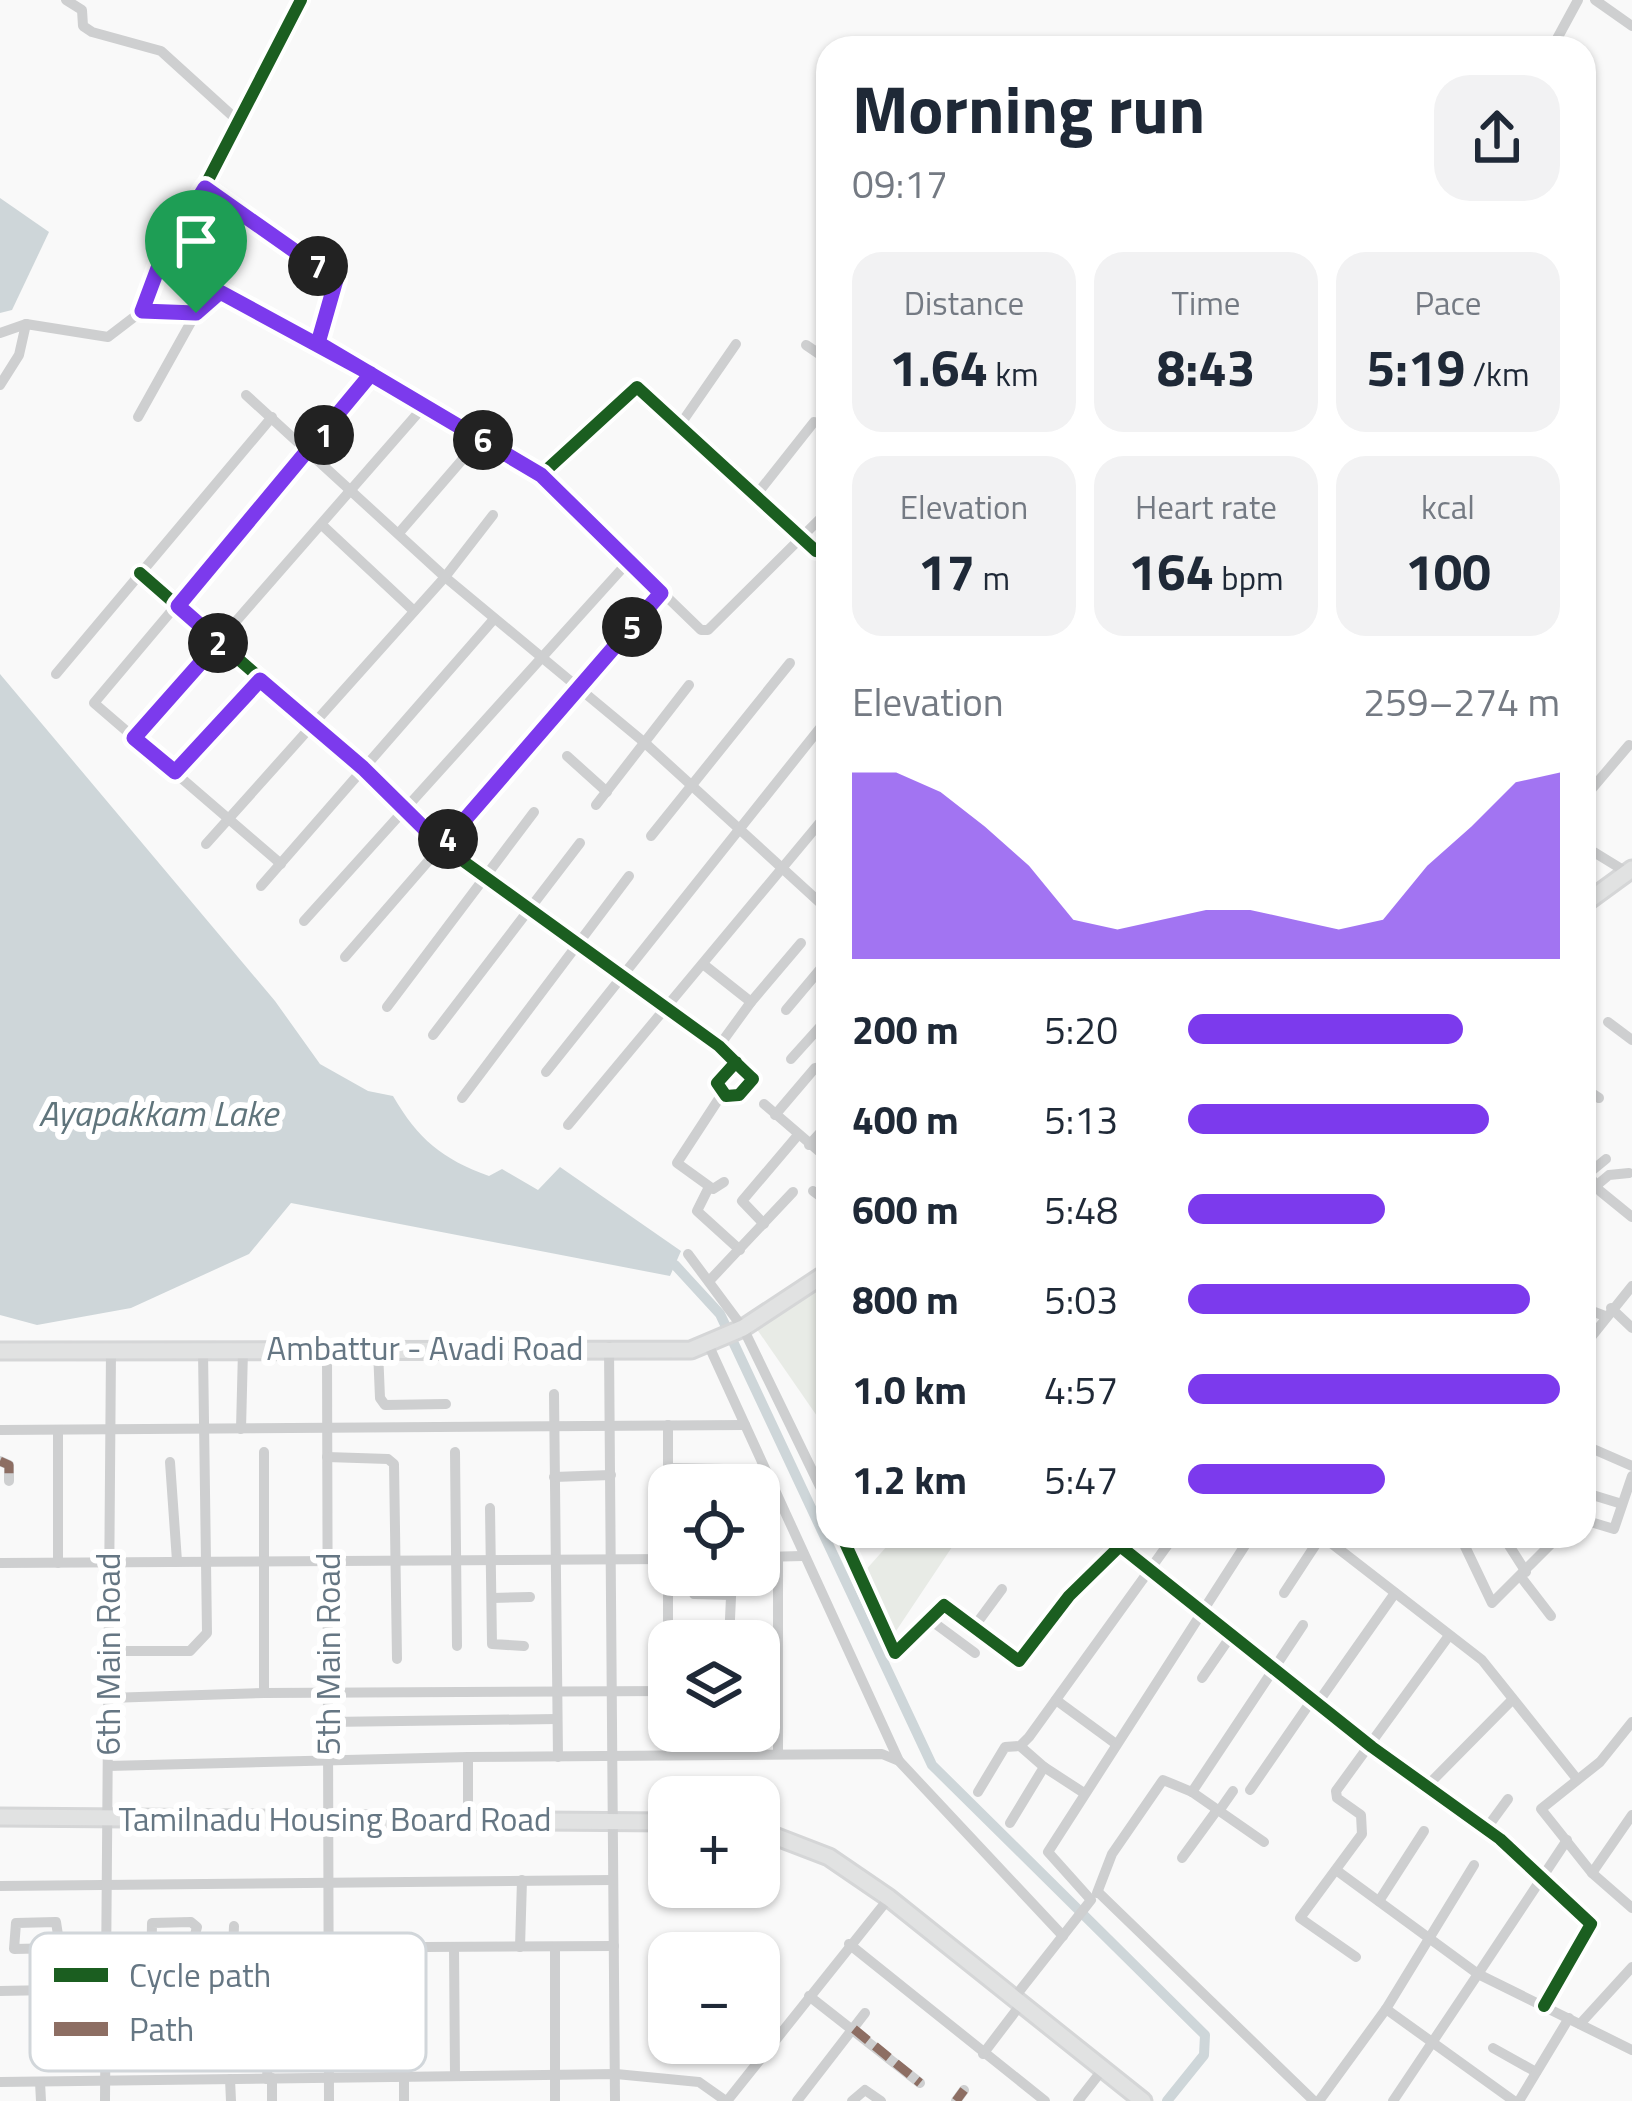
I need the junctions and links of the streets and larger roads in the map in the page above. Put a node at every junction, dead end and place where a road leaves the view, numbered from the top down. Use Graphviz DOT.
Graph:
graph roads {
  1 [pos="66,0"];
  2 [pos="301,0"];
  3 [pos="1578,0"];
  4 [pos="1595,0"];
  5 [pos="1632,26"];
  6 [pos="1558,36"];
  7 [pos="237,120"];
  8 [pos="205,188"];
  9 [pos="161,260"];
  10 [pos="220,292"];
  11 [pos="142,311"];
  12 [pos="196,313"];
  13 [pos="26,324"];
  14 [pos="0,333"];
  15 [pos="318,343"];
  16 [pos="736,344"];
  17 [pos="806,345"];
  18 [pos="816,352"];
  19 [pos="371,374"];
  20 [pos="0,385"];
  21 [pos="246,395"];
  22 [pos="425,405"];
  23 [pos="138,417"];
  24 [pos="272,417"];
  25 [pos="814,422"];
  26 [pos="680,425"];
  27 [pos="481,438"];
  28 [pos="311,451"];
  29 [pos="541,475"];
  30 [pos="353,490"];
  31 [pos="757,494"];
  32 [pos="493,515"];
  33 [pos="816,522"];
  34 [pos="322,525"];
  35 [pos="399,533"];
  36 [pos="801,536"];
  37 [pos="816,551"];
  38 [pos="629,561"];
  39 [pos="140,573"];
  40 [pos="445,577"];
  41 [pos="661,593"];
  42 [pos="178,606"];
  43 [pos="414,611"];
  44 [pos="494,619"];
  45 [pos="219,642"];
  46 [pos="543,656"];
  47 [pos="790,663"];
  48 [pos="56,674"];
  49 [pos="260,680"];
  50 [pos="688,685"];
  51 [pos="581,687"];
  52 [pos="309,726"];
  53 [pos="816,733"];
  54 [pos="134,738"];
  55 [pos="645,743"];
  56 [pos="1629,745"];
  57 [pos="567,756"];
  58 [pos="363,768"];
  59 [pos="175,772"];
  60 [pos="1596,784"];
  61 [pos="695,787"];
  62 [pos="608,792"];
  63 [pos="596,806"];
  64 [pos="403,807"];
  65 [pos="534,812"];
  66 [pos="228,818"];
  67 [pos="816,827"];
  68 [pos="737,829"];
  69 [pos="651,836"];
  70 [pos="580,843"];
  71 [pos="206,844"];
  72 [pos="442,846"];
  73 [pos="1596,853"];
  74 [pos="280,864"];
  75 [pos="780,870"];
  76 [pos="1630,871"];
  77 [pos="487,876"];
  78 [pos="629,876"];
  79 [pos="261,886"];
  80 [pos="1596,895"];
  81 [pos="816,899"];
  82 [pos="532,909"];
  83 [pos="304,921"];
  84 [pos="801,943"];
  85 [pos="579,947"];
  86 [pos="345,957"];
  87 [pos="703,964"];
  88 [pos="816,974"];
  89 [pos="623,979"];
  90 [pos="751,1002"];
  91 [pos="387,1007"];
  92 [pos="666,1008"];
  93 [pos="786,1010"];
  94 [pos="1608,1022"];
  95 [pos="816,1031"];
  96 [pos="433,1035"];
  97 [pos="1632,1040"];
  98 [pos="718,1046"];
  99 [pos="791,1059"];
  100 [pos="736,1062"];
  101 [pos="816,1069"];
  102 [pos="546,1072"];
  103 [pos="722,1094"];
  104 [pos="1596,1096"];
  105 [pos="462,1098"];
  106 [pos="1599,1098"];
  107 [pos="764,1105"];
  108 [pos="775,1114"];
  109 [pos="568,1125"];
  110 [pos="798,1135"];
  111 [pos="816,1137"];
  112 [pos="809,1145"];
  113 [pos="816,1150"];
  114 [pos="1606,1159"];
  115 [pos="1596,1164"];
  116 [pos="1629,1173"];
  117 [pos="724,1182"];
  118 [pos="1597,1185"];
  119 [pos="709,1187"];
  120 [pos="794,1192"];
  121 [pos="1632,1217"];
  122 [pos="764,1224"];
  123 [pos="740,1250"];
  124 [pos="688,1254"];
  125 [pos="711,1279"];
  126 [pos="816,1280"];
  127 [pos="1632,1286"];
  128 [pos="1596,1310"];
  129 [pos="1608,1312"];
  130 [pos="1632,1328"];
  131 [pos="740,1329"];
  132 [pos="1596,1329"];
  133 [pos="714,1341"];
  134 [pos="609,1347"];
  135 [pos="111,1350"];
  136 [pos="243,1350"];
  137 [pos="378,1350"];
  138 [pos="0,1351"];
  139 [pos="203,1351"];
  140 [pos="327,1351"];
  141 [pos="554,1394"];
  142 [pos="446,1403"];
  143 [pos="668,1425"];
  144 [pos="745,1425"];
  145 [pos="554,1426"];
  146 [pos="610,1426"];
  147 [pos="241,1429"];
  148 [pos="0,1430"];
  149 [pos="58,1430"];
  150 [pos="110,1430"];
  151 [pos="203,1430"];
  152 [pos="327,1430"];
  153 [pos="1596,1450"];
  154 [pos="264,1451"];
  155 [pos="455,1452"];
  156 [pos="327,1457"];
  157 [pos="0,1461"];
  158 [pos="170,1462"];
  159 [pos="668,1464"];
  160 [pos="1632,1466"];
  161 [pos="610,1475"];
  162 [pos="1632,1476"];
  163 [pos="554,1477"];
  164 [pos="816,1479"];
  165 [pos="9,1480"];
  166 [pos="1596,1496"];
  167 [pos="1622,1504"];
  168 [pos="490,1508"];
  169 [pos="1596,1524"];
  170 [pos="847,1548"];
  171 [pos="1118,1548"];
  172 [pos="1123,1548"];
  173 [pos="1166,1548"];
  174 [pos="1244,1548"];
  175 [pos="1314,1548"];
  176 [pos="1340,1548"];
  177 [pos="1466,1548"];
  178 [pos="1510,1548"];
  179 [pos="1548,1548"];
  180 [pos="803,1556"];
  181 [pos="780,1557"];
  182 [pos="648,1558"];
  183 [pos="612,1559"];
  184 [pos="454,1560"];
  185 [pos="493,1560"];
  186 [pos="553,1560"];
  187 [pos="177,1561"];
  188 [pos="327,1561"];
  189 [pos="399,1561"];
  190 [pos="204,1562"];
  191 [pos="265,1562"];
  192 [pos="0,1563"];
  193 [pos="58,1563"];
  194 [pos="108,1563"];
  195 [pos="1152,1570"];
  196 [pos="1524,1574"];
  197 [pos="1002,1588"];
  198 [pos="1395,1592"];
  199 [pos="1284,1593"];
  200 [pos="778,1596"];
  201 [pos="530,1597"];
  202 [pos="492,1598"];
  203 [pos="1207,1611"];
  204 [pos="1552,1616"];
  205 [pos="928,1619"];
  206 [pos="1304,1625"];
  207 [pos="974,1627"];
  208 [pos="1233,1633"];
  209 [pos="1448,1637"];
  210 [pos="457,1646"];
  211 [pos="524,1646"];
  212 [pos="107,1651"];
  213 [pos="975,1653"];
  214 [pos="397,1659"];
  215 [pos="1275,1668"];
  216 [pos="1202,1678"];
  217 [pos="648,1692"];
  218 [pos="264,1693"];
  219 [pos="328,1693"];
  220 [pos="613,1693"];
  221 [pos="555,1694"];
  222 [pos="108,1698"];
  223 [pos="1316,1699"];
  224 [pos="1056,1700"];
  225 [pos="1512,1700"];
  226 [pos="556,1719"];
  227 [pos="328,1722"];
  228 [pos="1632,1722"];
  229 [pos="1116,1744"];
  230 [pos="1020,1746"];
  231 [pos="1372,1747"];
  232 [pos="778,1753"];
  233 [pos="468,1757"];
  234 [pos="558,1757"];
  235 [pos="328,1759"];
  236 [pos="614,1759"];
  237 [pos="899,1761"];
  238 [pos="108,1766"];
  239 [pos="1044,1767"];
  240 [pos="1577,1779"];
  241 [pos="1427,1786"];
  242 [pos="1250,1790"];
  243 [pos="1233,1791"];
  244 [pos="978,1792"];
  245 [pos="1192,1792"];
  246 [pos="1084,1793"];
  247 [pos="1508,1799"];
  248 [pos="1218,1811"];
  249 [pos="1632,1815"];
  250 [pos="0,1817"];
  251 [pos="108,1818"];
  252 [pos="328,1819"];
  253 [pos="468,1820"];
  254 [pos="615,1821"];
  255 [pos="648,1822"];
  256 [pos="1010,1823"];
  257 [pos="1486,1829"];
  258 [pos="1424,1831"];
  259 [pos="780,1838"];
  260 [pos="1567,1840"];
  261 [pos="1264,1843"];
  262 [pos="1182,1858"];
  263 [pos="1474,1864"];
  264 [pos="1336,1870"];
  265 [pos="1592,1873"];
  266 [pos="1542,1876"];
  267 [pos="522,1880"];
  268 [pos="612,1880"];
  269 [pos="330,1881"];
  270 [pos="103,1885"];
  271 [pos="0,1886"];
  272 [pos="890,1898"];
  273 [pos="1092,1900"];
  274 [pos="1379,1900"];
  275 [pos="1632,1908"];
  276 [pos="234,1926"];
  277 [pos="60,1933"];
  278 [pos="104,1933"];
  279 [pos="152,1933"];
  280 [pos="195,1933"];
  281 [pos="234,1933"];
  282 [pos="330,1933"];
  283 [pos="1063,1936"];
  284 [pos="1426,1936"];
  285 [pos="849,1944"];
  286 [pos="614,1946"];
  287 [pos="426,1947"];
  288 [pos="454,1947"];
  289 [pos="520,1947"];
  290 [pos="554,1947"];
  291 [pos="30,1948"];
  292 [pos="1356,1957"];
  293 [pos="1632,1967"];
  294 [pos="1478,1974"];
  295 [pos="0,1990"];
  296 [pos="30,1990"];
  297 [pos="809,1996"];
  298 [pos="1017,2001"];
  299 [pos="1544,2006"];
  300 [pos="1386,2009"];
  301 [pos="866,2013"];
  302 [pos="1574,2021"];
  303 [pos="854,2029"];
  304 [pos="1432,2042"];
  305 [pos="1493,2048"];
  306 [pos="1632,2050"];
  307 [pos="983,2054"];
  308 [pos="1103,2069"];
  309 [pos="105,2071"];
  310 [pos="270,2071"];
  311 [pos="329,2071"];
  312 [pos="400,2071"];
  313 [pos="1536,2072"];
  314 [pos="554,2074"];
  315 [pos="616,2074"];
  316 [pos="455,2076"];
  317 [pos="400,2077"];
  318 [pos="270,2078"];
  319 [pos="329,2078"];
  320 [pos="230,2079"];
  321 [pos="105,2081"];
  322 [pos="40,2082"];
  323 [pos="0,2083"];
  324 [pos="920,2083"];
  325 [pos="40,2101"];
  326 [pos="105,2101"];
  327 [pos="231,2101"];
  328 [pos="272,2101"];
  329 [pos="329,2101"];
  330 [pos="404,2101"];
  331 [pos="555,2101"];
  332 [pos="615,2101"];
  333 [pos="726,2101"];
  334 [pos="797,2101"];
  335 [pos="852,2101"];
  336 [pos="881,2101"];
  337 [pos="1045,2101"];
  338 [pos="1078,2101"];
  339 [pos="1143,2101"];
  340 [pos="1316,2101"];
  341 [pos="1393,2101"];
  342 [pos="1517,2101"];
  1 -- 7 [label="street"];
  2 -- 7 [label="street"];
  3 -- 6 [label="street"];
  4 -- 5 [label="street"];
  7 -- 8 [label="street"];
  8 -- 9 [label="street"];
  8 -- 15 [label="street"];
  9 -- 10 [label="street"];
  9 -- 11 [label="street"];
  10 -- 12 [label="street"];
  10 -- 15 [label="street"];
  11 -- 12 [label="street"];
  11 -- 13 [label="street"];
  12 -- 23 [label="street"];
  13 -- 14 [label="street"];
  13 -- 20 [label="street"];
  15 -- 19 [label="street"];
  16 -- 26 [label="street"];
  17 -- 18 [label="street"];
  19 -- 22 [label="street"];
  19 -- 28 [label="street"];
  21 -- 24 [label="street"];
  22 -- 27 [label="street"];
  22 -- 30 [label="street"];
  24 -- 28 [label="street"];
  24 -- 39 [label="street"];
  25 -- 31 [label="street"];
  26 -- 29 [label="street"];
  26 -- 31 [label="street"];
  27 -- 29 [label="street"];
  27 -- 35 [label="street"];
  28 -- 30 [label="street"];
  28 -- 42 [label="street"];
  29 -- 38 [label="street"];
  30 -- 34 [label="street"];
  30 -- 35 [label="street"];
  31 -- 36 [label="street"];
  32 -- 40 [label="street"];
  33 -- 36 [label="street"];
  34 -- 43 [label="street"];
  34 -- 45 [label="street"];
  35 -- 40 [label="street"];
  36 -- 37 [label="street"];
  36 -- 41 [label="street"];
  38 -- 41 [label="street"];
  38 -- 46 [label="street"];
  39 -- 42 [label="street"];
  39 -- 48 [label="street"];
  40 -- 43 [label="street"];
  40 -- 44 [label="street"];
  41 -- 51 [label="street"];
  42 -- 45 [label="street"];
  42 -- 54 [label="street"];
  43 -- 52 [label="street"];
  44 -- 46 [label="street"];
  44 -- 58 [label="street"];
  45 -- 49 [label="street"];
  45 -- 54 [label="street"];
  46 -- 51 [label="street"];
  46 -- 64 [label="street"];
  47 -- 61 [label="street"];
  49 -- 52 [label="street"];
  49 -- 59 [label="street"];
  50 -- 55 [label="street"];
  51 -- 55 [label="street"];
  51 -- 72 [label="street"];
  52 -- 58 [label="street"];
  52 -- 66 [label="street"];
  53 -- 68 [label="street"];
  54 -- 59 [label="street"];
  55 -- 61 [label="street"];
  55 -- 62 [label="street"];
  56 -- 60 [label="street"];
  57 -- 62 [label="street"];
  58 -- 64 [label="street"];
  58 -- 74 [label="street"];
  59 -- 66 [label="street"];
  61 -- 68 [label="street"];
  61 -- 69 [label="street"];
  62 -- 63 [label="street"];
  64 -- 72 [label="street"];
  64 -- 83 [label="street"];
  65 -- 77 [label="street"];
  66 -- 71 [label="street"];
  66 -- 74 [label="street"];
  67 -- 75 [label="street"];
  68 -- 75 [label="street"];
  68 -- 89 [label="street"];
  70 -- 82 [label="street"];
  72 -- 77 [label="street"];
  72 -- 86 [label="street"];
  73 -- 76 [label="street"];
  74 -- 79 [label="street"];
  75 -- 81 [label="street"];
  75 -- 87 [label="street"];
  76 -- 80 [label="street"];
  77 -- 82 [label="street"];
  77 -- 91 [label="street"];
  78 -- 85 [label="street"];
  82 -- 85 [label="street"];
  82 -- 96 [label="street"];
  84 -- 90 [label="street"];
  85 -- 89 [label="street"];
  85 -- 105 [label="street"];
  87 -- 90 [label="street"];
  87 -- 92 [label="street"];
  88 -- 93 [label="street"];
  89 -- 92 [label="street"];
  89 -- 102 [label="street"];
  90 -- 98 [label="street"];
  92 -- 98 [label="street"];
  92 -- 109 [label="street"];
  94 -- 97 [label="street"];
  95 -- 99 [label="street"];
  98 -- 100 [label="street"];
  100 -- 103 [label="street"];
  100 -- 103 [label="street"];
  101 -- 108 [label="street"];
  103 -- 119 [label="street"];
  104 -- 106 [label="street"];
  107 -- 108 [label="street"];
  108 -- 110 [label="street"];
  110 -- 112 [label="street"];
  110 -- 122 [label="street"];
  111 -- 112 [label="street"];
  112 -- 113 [label="street"];
  114 -- 115 [label="street"];
  116 -- 118 [label="street"];
  117 -- 119 [label="street"];
  118 -- 121 [label="street"];
  119 -- 123 [label="street"];
  120 -- 122 [label="street"];
  122 -- 123 [label="street"];
  123 -- 125 [label="street"];
  124 -- 125 [label="street"];
  125 -- 131 [label="street"];
  126 -- 131 [label="street, Ambattur - Avadi Road"];
  127 -- 129 [label="street"];
  128 -- 129 [label="street"];
  129 -- 130 [label="street"];
  129 -- 132 [label="street"];
  131 -- 133 [label="street, Ambattur - Avadi Road"];
  131 -- 164 [label="street"];
  133 -- 134 [label="street, Ambattur - Avadi Road"];
  133 -- 144 [label="street"];
  134 -- 137 [label="street, Ambattur - Avadi Road"];
  134 -- 146 [label="street"];
  135 -- 138 [label="street, Ambattur - Avadi Road"];
  135 -- 139 [label="street, Ambattur - Avadi Road"];
  135 -- 150 [label="street, 6th Main Road"];
  136 -- 139 [label="street, Ambattur - Avadi Road"];
  136 -- 140 [label="street, Ambattur - Avadi Road"];
  136 -- 147 [label="street"];
  137 -- 140 [label="street, Ambattur - Avadi Road"];
  137 -- 142 [label="street"];
  139 -- 151 [label="street"];
  140 -- 152 [label="street, 5th Main Road"];
  141 -- 145 [label="street"];
  143 -- 144 [label="street"];
  143 -- 146 [label="street"];
  143 -- 159 [label="street"];
  144 -- 180 [label="street"];
  145 -- 146 [label="street"];
  145 -- 152 [label="street"];
  145 -- 163 [label="street"];
  146 -- 161 [label="street"];
  147 -- 151 [label="street"];
  147 -- 152 [label="street"];
  148 -- 149 [label="street"];
  149 -- 150 [label="street"];
  149 -- 193 [label="street"];
  150 -- 151 [label="street"];
  150 -- 194 [label="street, 6th Main Road"];
  151 -- 190 [label="street"];
  152 -- 156 [label="street, 5th Main Road"];
  153 -- 160 [label="street"];
  154 -- 191 [label="street"];
  155 -- 184 [label="street"];
  156 -- 188 [label="street, 5th Main Road"];
  156 -- 189 [label="street"];
  157 -- 165 [label="street"];
  158 -- 187 [label="street"];
  161 -- 163 [label="street"];
  161 -- 183 [label="street"];
  162 -- 167 [label="street"];
  163 -- 186 [label="street"];
  166 -- 167 [label="street"];
  167 -- 169 [label="street"];
  168 -- 185 [label="street"];
  170 -- 205 [label="street"];
  171 -- 207 [label="street"];
  172 -- 195 [label="street"];
  173 -- 195 [label="street"];
  174 -- 203 [label="street"];
  175 -- 199 [label="street"];
  176 -- 198 [label="street"];
  177 -- 196 [label="street"];
  178 -- 196 [label="street"];
  179 -- 196 [label="street"];
  180 -- 181 [label="street"];
  180 -- 237 [label="street"];
  182 -- 183 [label="street"];
  183 -- 186 [label="street"];
  183 -- 220 [label="street"];
  184 -- 185 [label="street"];
  184 -- 189 [label="street"];
  184 -- 210 [label="street"];
  185 -- 186 [label="street"];
  185 -- 202 [label="street"];
  186 -- 221 [label="street"];
  187 -- 190 [label="street"];
  187 -- 194 [label="street"];
  188 -- 189 [label="street"];
  188 -- 191 [label="street"];
  188 -- 219 [label="street, 5th Main Road"];
  189 -- 214 [label="street"];
  190 -- 191 [label="street"];
  190 -- 212 [label="street"];
  191 -- 218 [label="street"];
  192 -- 193 [label="street"];
  193 -- 194 [label="street"];
  194 -- 212 [label="street, 6th Main Road"];
  195 -- 203 [label="street"];
  195 -- 224 [label="street"];
  196 -- 204 [label="street"];
  197 -- 207 [label="street"];
  198 -- 209 [label="street"];
  198 -- 223 [label="street"];
  200 -- 232 [label="street"];
  201 -- 202 [label="street"];
  202 -- 211 [label="street"];
  203 -- 208 [label="street"];
  203 -- 229 [label="street"];
  205 -- 207 [label="street"];
  205 -- 213 [label="street"];
  206 -- 215 [label="street"];
  208 -- 215 [label="street"];
  208 -- 216 [label="street"];
  209 -- 225 [label="street"];
  209 -- 231 [label="street"];
  212 -- 222 [label="street, 6th Main Road"];
  215 -- 223 [label="street"];
  215 -- 245 [label="street"];
  217 -- 220 [label="street"];
  218 -- 219 [label="street"];
  218 -- 222 [label="street"];
  219 -- 221 [label="street"];
  219 -- 227 [label="street, 5th Main Road"];
  220 -- 221 [label="street"];
  220 -- 236 [label="street"];
  221 -- 226 [label="street"];
  222 -- 238 [label="street, 6th Main Road"];
  223 -- 231 [label="street"];
  223 -- 242 [label="street"];
  224 -- 229 [label="street"];
  224 -- 230 [label="street"];
  225 -- 240 [label="street"];
  225 -- 241 [label="street"];
  226 -- 227 [label="street"];
  226 -- 234 [label="street"];
  227 -- 235 [label="street, 5th Main Road"];
  228 -- 240 [label="street"];
  229 -- 246 [label="street"];
  230 -- 239 [label="street"];
  230 -- 244 [label="street"];
  231 -- 241 [label="street"];
  231 -- 264 [label="street"];
  232 -- 236 [label="street"];
  232 -- 237 [label="street"];
  233 -- 234 [label="street"];
  233 -- 235 [label="street"];
  233 -- 253 [label="street"];
  234 -- 236 [label="street"];
  235 -- 238 [label="street"];
  235 -- 252 [label="street, 5th Main Road"];
  236 -- 254 [label="street"];
  237 -- 283 [label="street"];
  238 -- 251 [label="street, 6th Main Road"];
  239 -- 246 [label="street"];
  239 -- 256 [label="street"];
  240 -- 260 [label="street"];
  241 -- 257 [label="street"];
  243 -- 248 [label="street"];
  245 -- 248 [label="street"];
  245 -- 273 [label="street"];
  246 -- 273 [label="street"];
  247 -- 257 [label="street"];
  248 -- 261 [label="street"];
  248 -- 262 [label="street"];
  249 -- 265 [label="street"];
  250 -- 251 [label="street, Tamilnadu Housing Board Road"];
  251 -- 252 [label="street, Tamilnadu Housing Board Road"];
  251 -- 270 [label="street, 6th Main Road"];
  252 -- 253 [label="street, Tamilnadu Housing Board Road"];
  252 -- 269 [label="street, 5th Main Road"];
  253 -- 254 [label="street, Tamilnadu Housing Board Road"];
  254 -- 255 [label="street, Tamilnadu Housing Board Road"];
  254 -- 268 [label="street"];
  257 -- 266 [label="street"];
  258 -- 274 [label="street"];
  259 -- 272 [label="street"];
  260 -- 265 [label="street"];
  260 -- 266 [label="street"];
  263 -- 284 [label="street"];
  264 -- 274 [label="street"];
  264 -- 292 [label="street"];
  265 -- 275 [label="street"];
  266 -- 294 [label="street"];
  266 -- 299 [label="street"];
  267 -- 268 [label="street"];
  267 -- 269 [label="street"];
  267 -- 289 [label="street"];
  268 -- 286 [label="street"];
  269 -- 270 [label="street"];
  269 -- 282 [label="street, 5th Main Road"];
  270 -- 271 [label="street"];
  270 -- 278 [label="street, 6th Main Road"];
  272 -- 285 [label="street"];
  272 -- 298 [label="street"];
  273 -- 283 [label="street"];
  273 -- 340 [label="street"];
  274 -- 284 [label="street"];
  276 -- 281 [label="street"];
  277 -- 291 [label="street"];
  279 -- 280 [label="street"];
  283 -- 298 [label="street"];
  284 -- 294 [label="street"];
  284 -- 300 [label="street"];
  285 -- 297 [label="street"];
  285 -- 307 [label="street"];
  286 -- 290 [label="street"];
  286 -- 315 [label="street"];
  287 -- 288 [label="street"];
  288 -- 289 [label="street"];
  288 -- 316 [label="street"];
  289 -- 290 [label="street"];
  290 -- 314 [label="street"];
  293 -- 302 [label="street"];
  294 -- 299 [label="street"];
  294 -- 304 [label="street"];
  295 -- 296 [label="street"];
  297 -- 303 [label="street"];
  297 -- 333 [label="street"];
  298 -- 307 [label="street"];
  298 -- 308 [label="street"];
  299 -- 302 [label="street"];
  300 -- 304 [label="street"];
  300 -- 340 [label="street"];
  301 -- 303 [label="street"];
  302 -- 306 [label="street"];
  302 -- 313 [label="street"];
  303 -- 324 [label="street"];
  303 -- 334 [label="street"];
  304 -- 341 [label="street"];
  304 -- 342 [label="street"];
  305 -- 313 [label="street"];
  307 -- 337 [label="street"];
  308 -- 338 [label="street"];
  308 -- 339 [label="street"];
  309 -- 321 [label="street, 6th Main Road"];
  310 -- 318 [label="street"];
  311 -- 319 [label="street, 5th Main Road"];
  312 -- 317 [label="street"];
  313 -- 342 [label="street"];
  314 -- 315 [label="street"];
  314 -- 316 [label="street"];
  314 -- 331 [label="street"];
  315 -- 332 [label="street"];
  315 -- 333 [label="street"];
  316 -- 317 [label="street"];
  317 -- 319 [label="street"];
  317 -- 330 [label="street"];
  318 -- 319 [label="street"];
  318 -- 320 [label="street"];
  318 -- 328 [label="street"];
  319 -- 329 [label="street, 5th Main Road"];
  320 -- 321 [label="street"];
  320 -- 327 [label="street"];
  321 -- 322 [label="street"];
  321 -- 326 [label="street, 6th Main Road"];
  322 -- 323 [label="street"];
  322 -- 325 [label="street"];
  335 -- 336 [label="street"];
}
